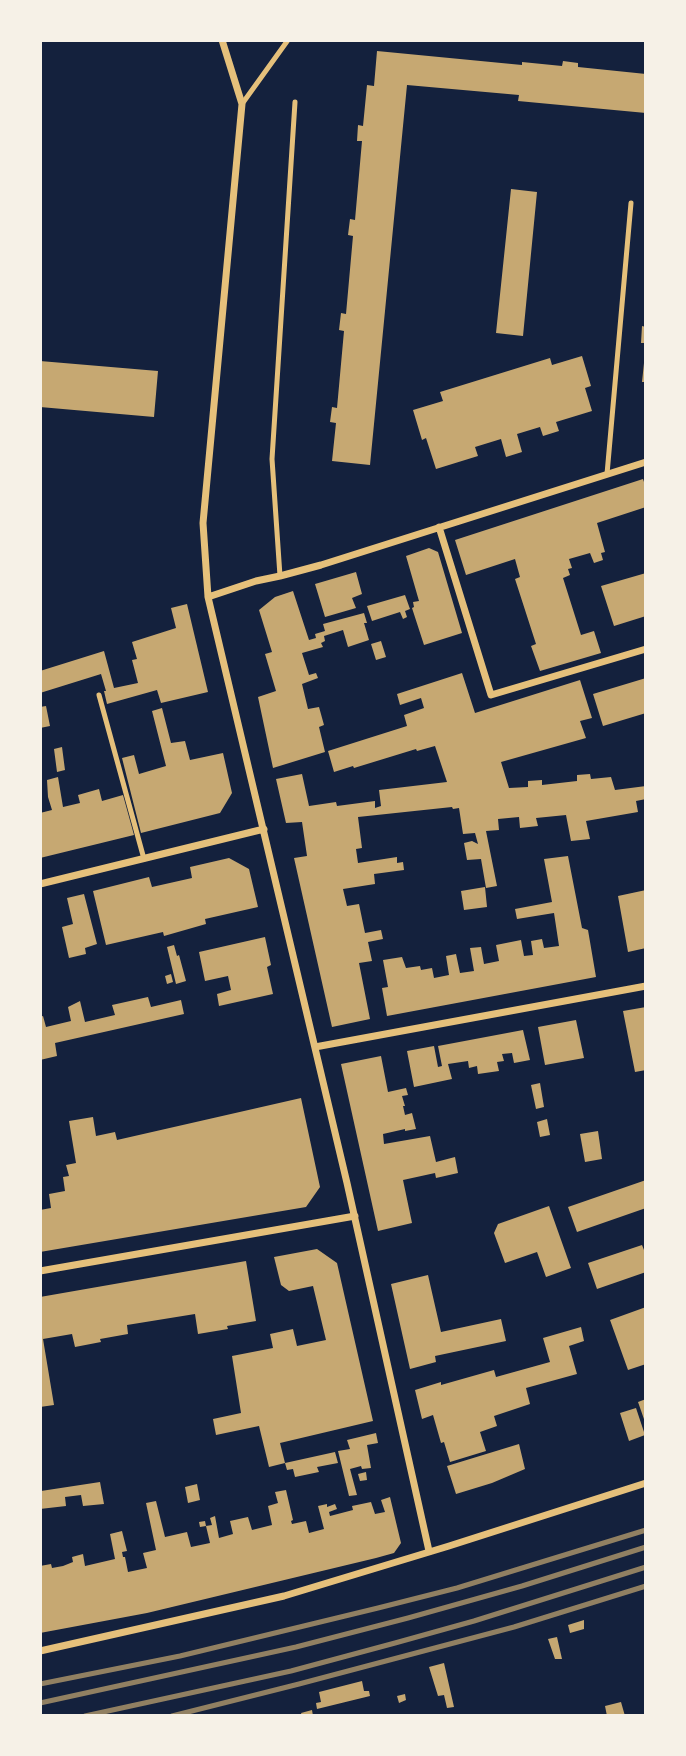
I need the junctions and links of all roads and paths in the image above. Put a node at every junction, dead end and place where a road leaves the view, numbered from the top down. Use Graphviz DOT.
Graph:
graph roads {
  1 [pos="222,40"];
  2 [pos="288,40"];
  3 [pos="295,102"];
  4 [pos="242,104"];
  5 [pos="631,203"];
  6 [pos="646,462"];
  7 [pos="607,474"];
  8 [pos="439,527"];
  9 [pos="280,576"];
  10 [pos="208,597"];
  11 [pos="646,649"];
  12 [pos="99,695"];
  13 [pos="264,829"];
  14 [pos="144,859"];
  15 [pos="40,884"];
  16 [pos="646,986"];
  17 [pos="315,1047"];
  18 [pos="355,1216"];
  19 [pos="40,1271"];
  20 [pos="646,1483"];
  21 [pos="429,1551"];
  22 [pos="40,1651"];
  1 -- 4 [label="street"];
  2 -- 4 [label="lane"];
  3 -- 9 [label="lane"];
  4 -- 10 [label="street"];
  5 -- 7 [label="lane"];
  6 -- 7 [label="street"];
  7 -- 8 [label="street"];
  8 -- 9 [label="street"];
  8 -- 11 [label="street"];
  9 -- 10 [label="street"];
  10 -- 13 [label="street"];
  12 -- 14 [label="lane"];
  13 -- 14 [label="street"];
  13 -- 17 [label="street"];
  14 -- 15 [label="street"];
  16 -- 17 [label="street"];
  17 -- 18 [label="street"];
  18 -- 19 [label="street"];
  18 -- 21 [label="street"];
  20 -- 21 [label="street"];
  21 -- 22 [label="street"];
}
